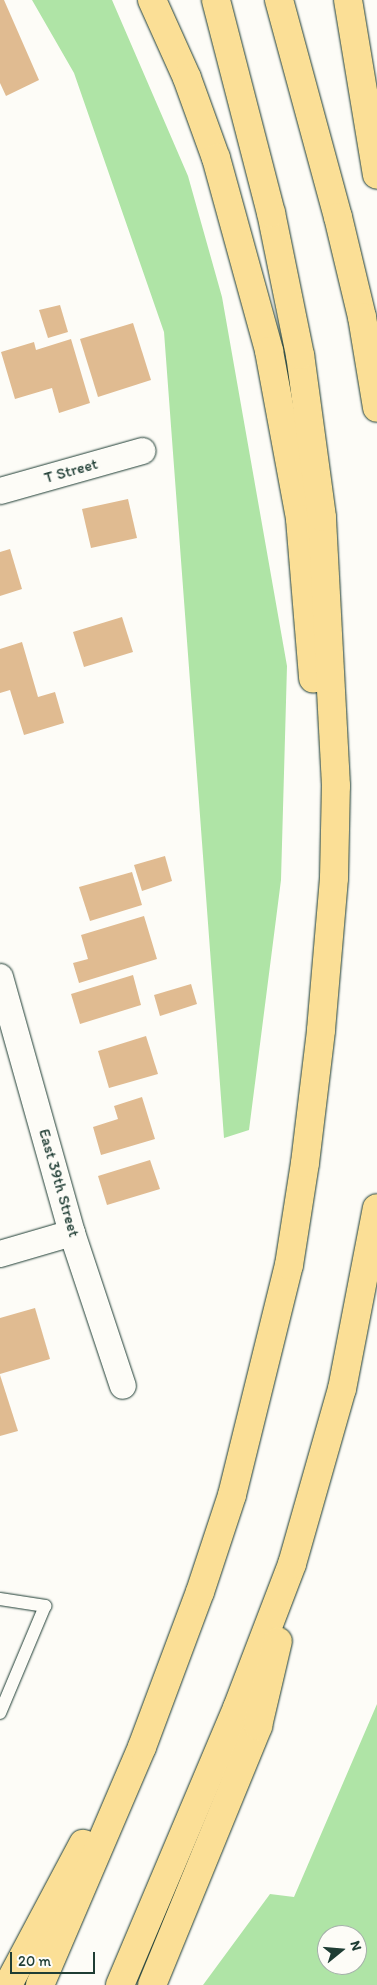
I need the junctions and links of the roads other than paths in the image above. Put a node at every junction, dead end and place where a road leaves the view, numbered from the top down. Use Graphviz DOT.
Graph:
graph roads {
  1 [pos="152,0"];
  2 [pos="216,0"];
  3 [pos="279,0"];
  4 [pos="348,0"];
  5 [pos="377,175"];
  6 [pos="377,408"];
  7 [pos="142,451"];
  8 [pos="0,491"];
  9 [pos="334,878"];
  10 [pos="0,977"];
  11 [pos="377,1208"];
  12 [pos="72,1232"];
  13 [pos="0,1254"];
  14 [pos="123,1386"];
  15 [pos="306,1518"];
  16 [pos="0,1599"];
  17 [pos="167,1680"];
  18 [pos="0,1713"];
  19 [pos="8,1985"];
  20 [pos="40,1985"];
  21 [pos="120,1985"];
  22 [pos="152,1985"];
  1 -- 9 [label="highway"];
  2 -- 9 [label="highway"];
  3 -- 6 [label="highway"];
  4 -- 5 [label="highway"];
  7 -- 8 [label="street, T Street"];
  9 -- 17 [label="highway"];
  10 -- 12 [label="street, East 39th Street"];
  11 -- 15 [label="highway"];
  12 -- 13 [label="street"];
  12 -- 14 [label="street, East 39th Street"];
  15 -- 21 [label="highway"];
  15 -- 22 [label="highway"];
  16 -- 18 [label="lane"];
  17 -- 19 [label="highway"];
  17 -- 20 [label="highway"];
}
